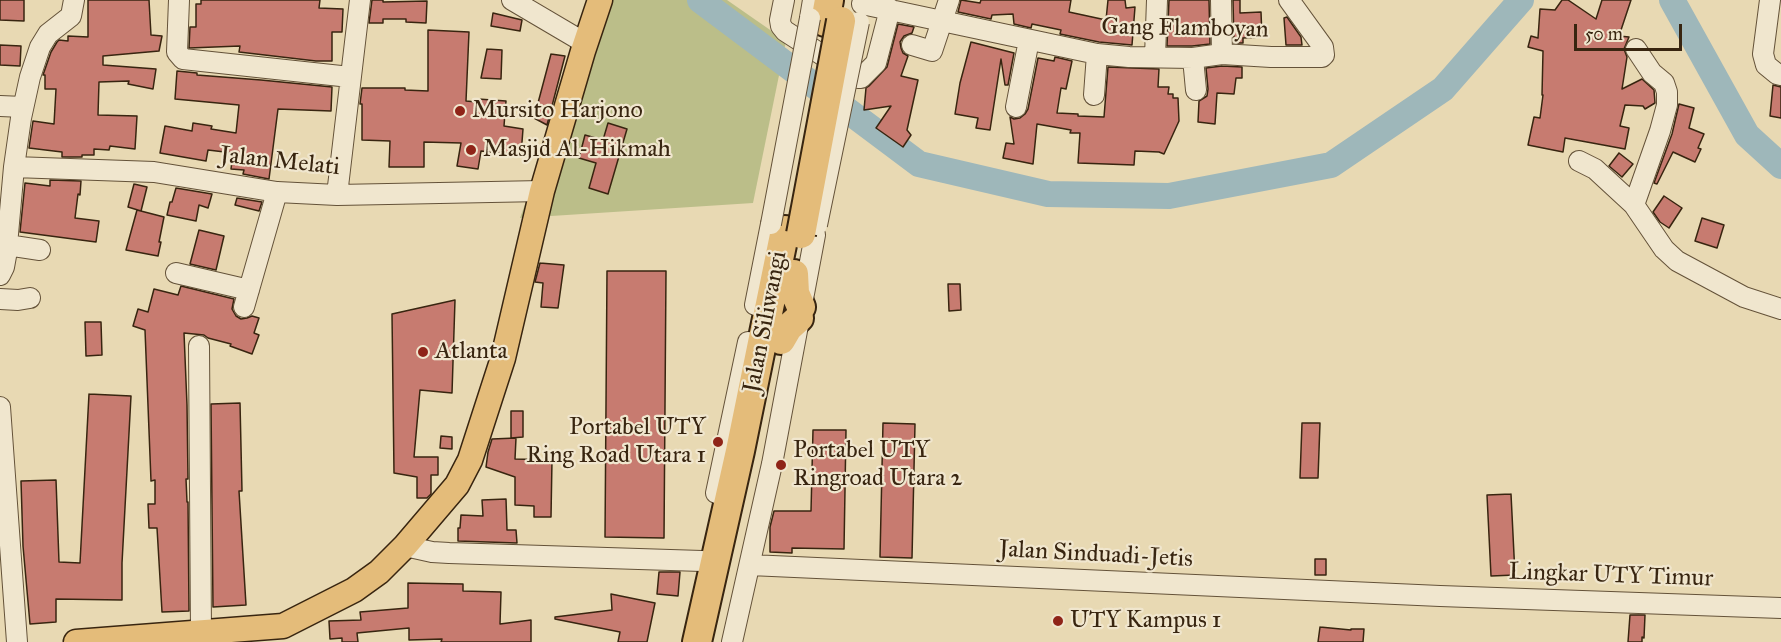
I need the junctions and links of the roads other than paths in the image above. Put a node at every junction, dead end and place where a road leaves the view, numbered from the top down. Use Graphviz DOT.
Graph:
graph roads {
  1 [pos="74,0"];
  2 [pos="179,0"];
  3 [pos="360,0"];
  4 [pos="512,0"];
  5 [pos="600,0"];
  6 [pos="784,0"];
  7 [pos="949,0"];
  8 [pos="1157,0"];
  9 [pos="1221,0"];
  10 [pos="1289,0"];
  11 [pos="1773,6"];
  12 [pos="890,9"];
  13 [pos="838,10"];
  14 [pos="943,22"];
  15 [pos="1029,40"];
  16 [pos="585,43"];
  17 [pos="912,45"];
  18 [pos="1636,49"];
  19 [pos="1097,54"];
  20 [pos="1222,54"];
  21 [pos="1155,57"];
  22 [pos="1192,58"];
  23 [pos="1781,75"];
  24 [pos="350,77"];
  25 [pos="1196,90"];
  26 [pos="1094,95"];
  27 [pos="0,106"];
  28 [pos="23,106"];
  29 [pos="1016,107"];
  30 [pos="1579,161"];
  31 [pos="14,167"];
  32 [pos="542,191"];
  33 [pos="277,192"];
  34 [pos="337,195"];
  35 [pos="1634,205"];
  36 [pos="793,231"];
  37 [pos="6,245"];
  38 [pos="40,250"];
  39 [pos="176,273"];
  40 [pos="794,274"];
  41 [pos="0,275"];
  42 [pos="765,296"];
  43 [pos="30,298"];
  44 [pos="0,299"];
  45 [pos="1781,309"];
  46 [pos="800,313"];
  47 [pos="781,340"];
  48 [pos="199,346"];
  49 [pos="0,407"];
  50 [pos="405,546"];
  51 [pos="702,561"];
  52 [pos="750,565"];
  53 [pos="1440,596"];
  54 [pos="1781,608"];
  55 [pos="201,632"];
  56 [pos="277,634"];
  57 [pos="17,642"];
  58 [pos="76,642"];
  59 [pos="684,642"];
  60 [pos="697,642"];
  61 [pos="716,642"];
  62 [pos="732,642"];
  1 -- 28 [label="street"];
  2 -- 24 [label="street"];
  3 -- 24 [label="street"];
  4 -- 16 [label="street"];
  5 -- 16 [label="main road"];
  6 -- 12 [label="street"];
  7 -- 14 [label="street"];
  8 -- 21 [label="street"];
  9 -- 20 [label="street"];
  10 -- 20 [label="street, Gang Flamboyan"];
  11 -- 23 [label="street"];
  12 -- 13 [label="street, Gang Flamboyan"];
  12 -- 14 [label="street, Gang Flamboyan"];
  13 -- 36 [label="highway, Jalan Siliwangi, bridge"];
  14 -- 15 [label="street, Gang Flamboyan"];
  14 -- 17 [label="street"];
  15 -- 19 [label="street, Gang Flamboyan"];
  15 -- 29 [label="street"];
  16 -- 32 [label="main road"];
  18 -- 35 [label="street"];
  19 -- 21 [label="street, Gang Flamboyan"];
  19 -- 26 [label="street"];
  20 -- 22 [label="street, Gang Flamboyan"];
  21 -- 22 [label="street, Gang Flamboyan"];
  22 -- 25 [label="street"];
  24 -- 34 [label="street"];
  27 -- 28 [label="street"];
  28 -- 31 [label="street"];
  30 -- 35 [label="street"];
  31 -- 33 [label="street, Jalan Melati"];
  31 -- 37 [label="street"];
  32 -- 34 [label="street, Jalan Melati"];
  32 -- 50 [label="main road"];
  33 -- 34 [label="street, Jalan Melati"];
  33 -- 39 [label="street"];
  35 -- 45 [label="street"];
  36 -- 40 [label="highway, Jalan Siliwangi"];
  36 -- 42 [label="highway, Jalan Siliwangi"];
  36 -- 46 [label="street"];
  37 -- 38 [label="street"];
  37 -- 41 [label="street"];
  40 -- 46 [label="highway"];
  40 -- 47 [label="highway, Jalan Siliwangi"];
  42 -- 51 [label="street"];
  42 -- 60 [label="highway, Jalan Siliwangi"];
  43 -- 44 [label="street"];
  46 -- 47 [label="highway"];
  46 -- 52 [label="street"];
  47 -- 61 [label="highway, Jalan Siliwangi"];
  48 -- 55 [label="street"];
  49 -- 57 [label="street"];
  50 -- 51 [label="street"];
  50 -- 56 [label="main road"];
  51 -- 59 [label="street"];
  52 -- 53 [label="street, Jalan Sinduadi-Jetis"];
  52 -- 62 [label="street"];
  53 -- 54 [label="street, Lingkar UTY Timur"];
  55 -- 56 [label="main road"];
  55 -- 58 [label="main road"];
}
